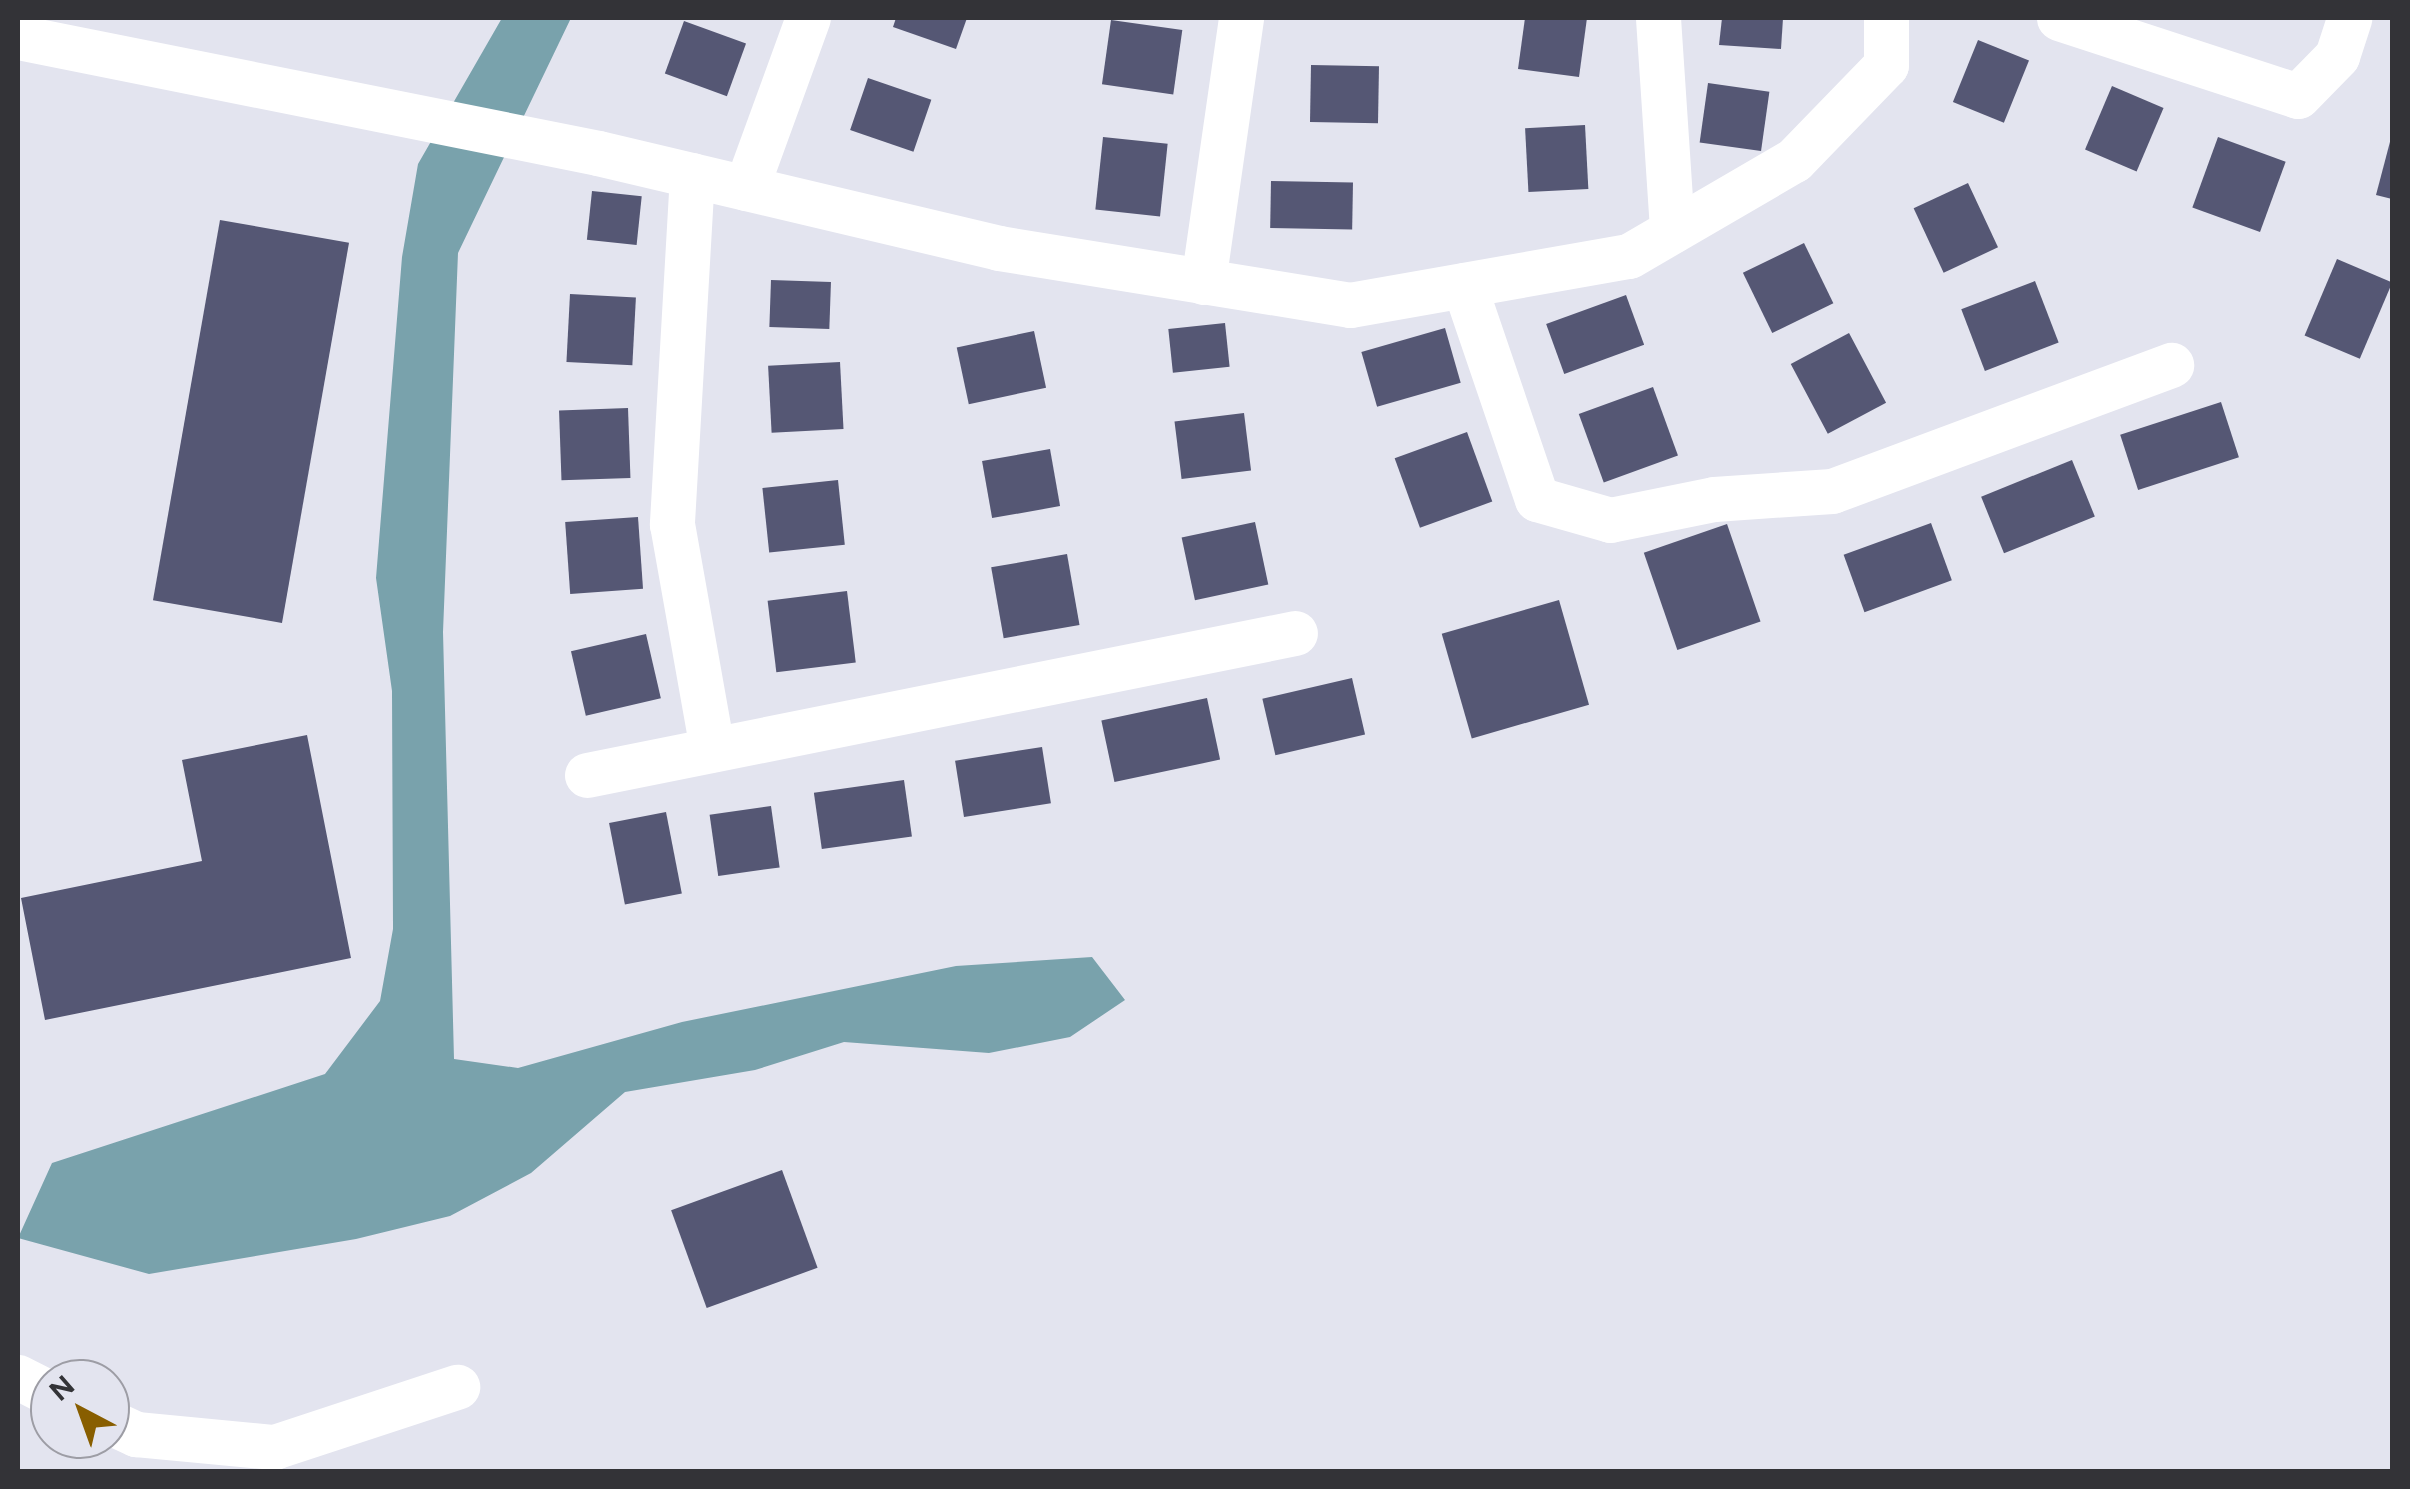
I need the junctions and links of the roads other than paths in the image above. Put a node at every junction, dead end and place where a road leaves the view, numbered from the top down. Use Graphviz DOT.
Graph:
graph roads {
  1 [pos="808,18"];
  2 [pos="1241,18"];
  3 [pos="1658,18"];
  4 [pos="1886,18"];
  5 [pos="2059,18"];
  6 [pos="2349,18"];
  7 [pos="18,37"];
  8 [pos="692,175"];
  9 [pos="746,188"];
  10 [pos="1672,231"];
  11 [pos="1202,282"];
  12 [pos="1464,285"];
  13 [pos="2171,365"];
  14 [pos="1295,633"];
  15 [pos="712,749"];
  16 [pos="587,775"];
  17 [pos="457,1387"];
  18 [pos="130,1431"];
  1 -- 9 [label="street"];
  2 -- 11 [label="street"];
  3 -- 10 [label="street"];
  4 -- 10 [label="street"];
  5 -- 6 [label="street"];
  7 -- 8 [label="street"];
  8 -- 9 [label="street"];
  8 -- 15 [label="street"];
  9 -- 11 [label="street"];
  10 -- 12 [label="street"];
  11 -- 12 [label="street"];
  12 -- 13 [label="street"];
  14 -- 15 [label="street"];
  15 -- 16 [label="street"];
  17 -- 18 [label="street"];
}
